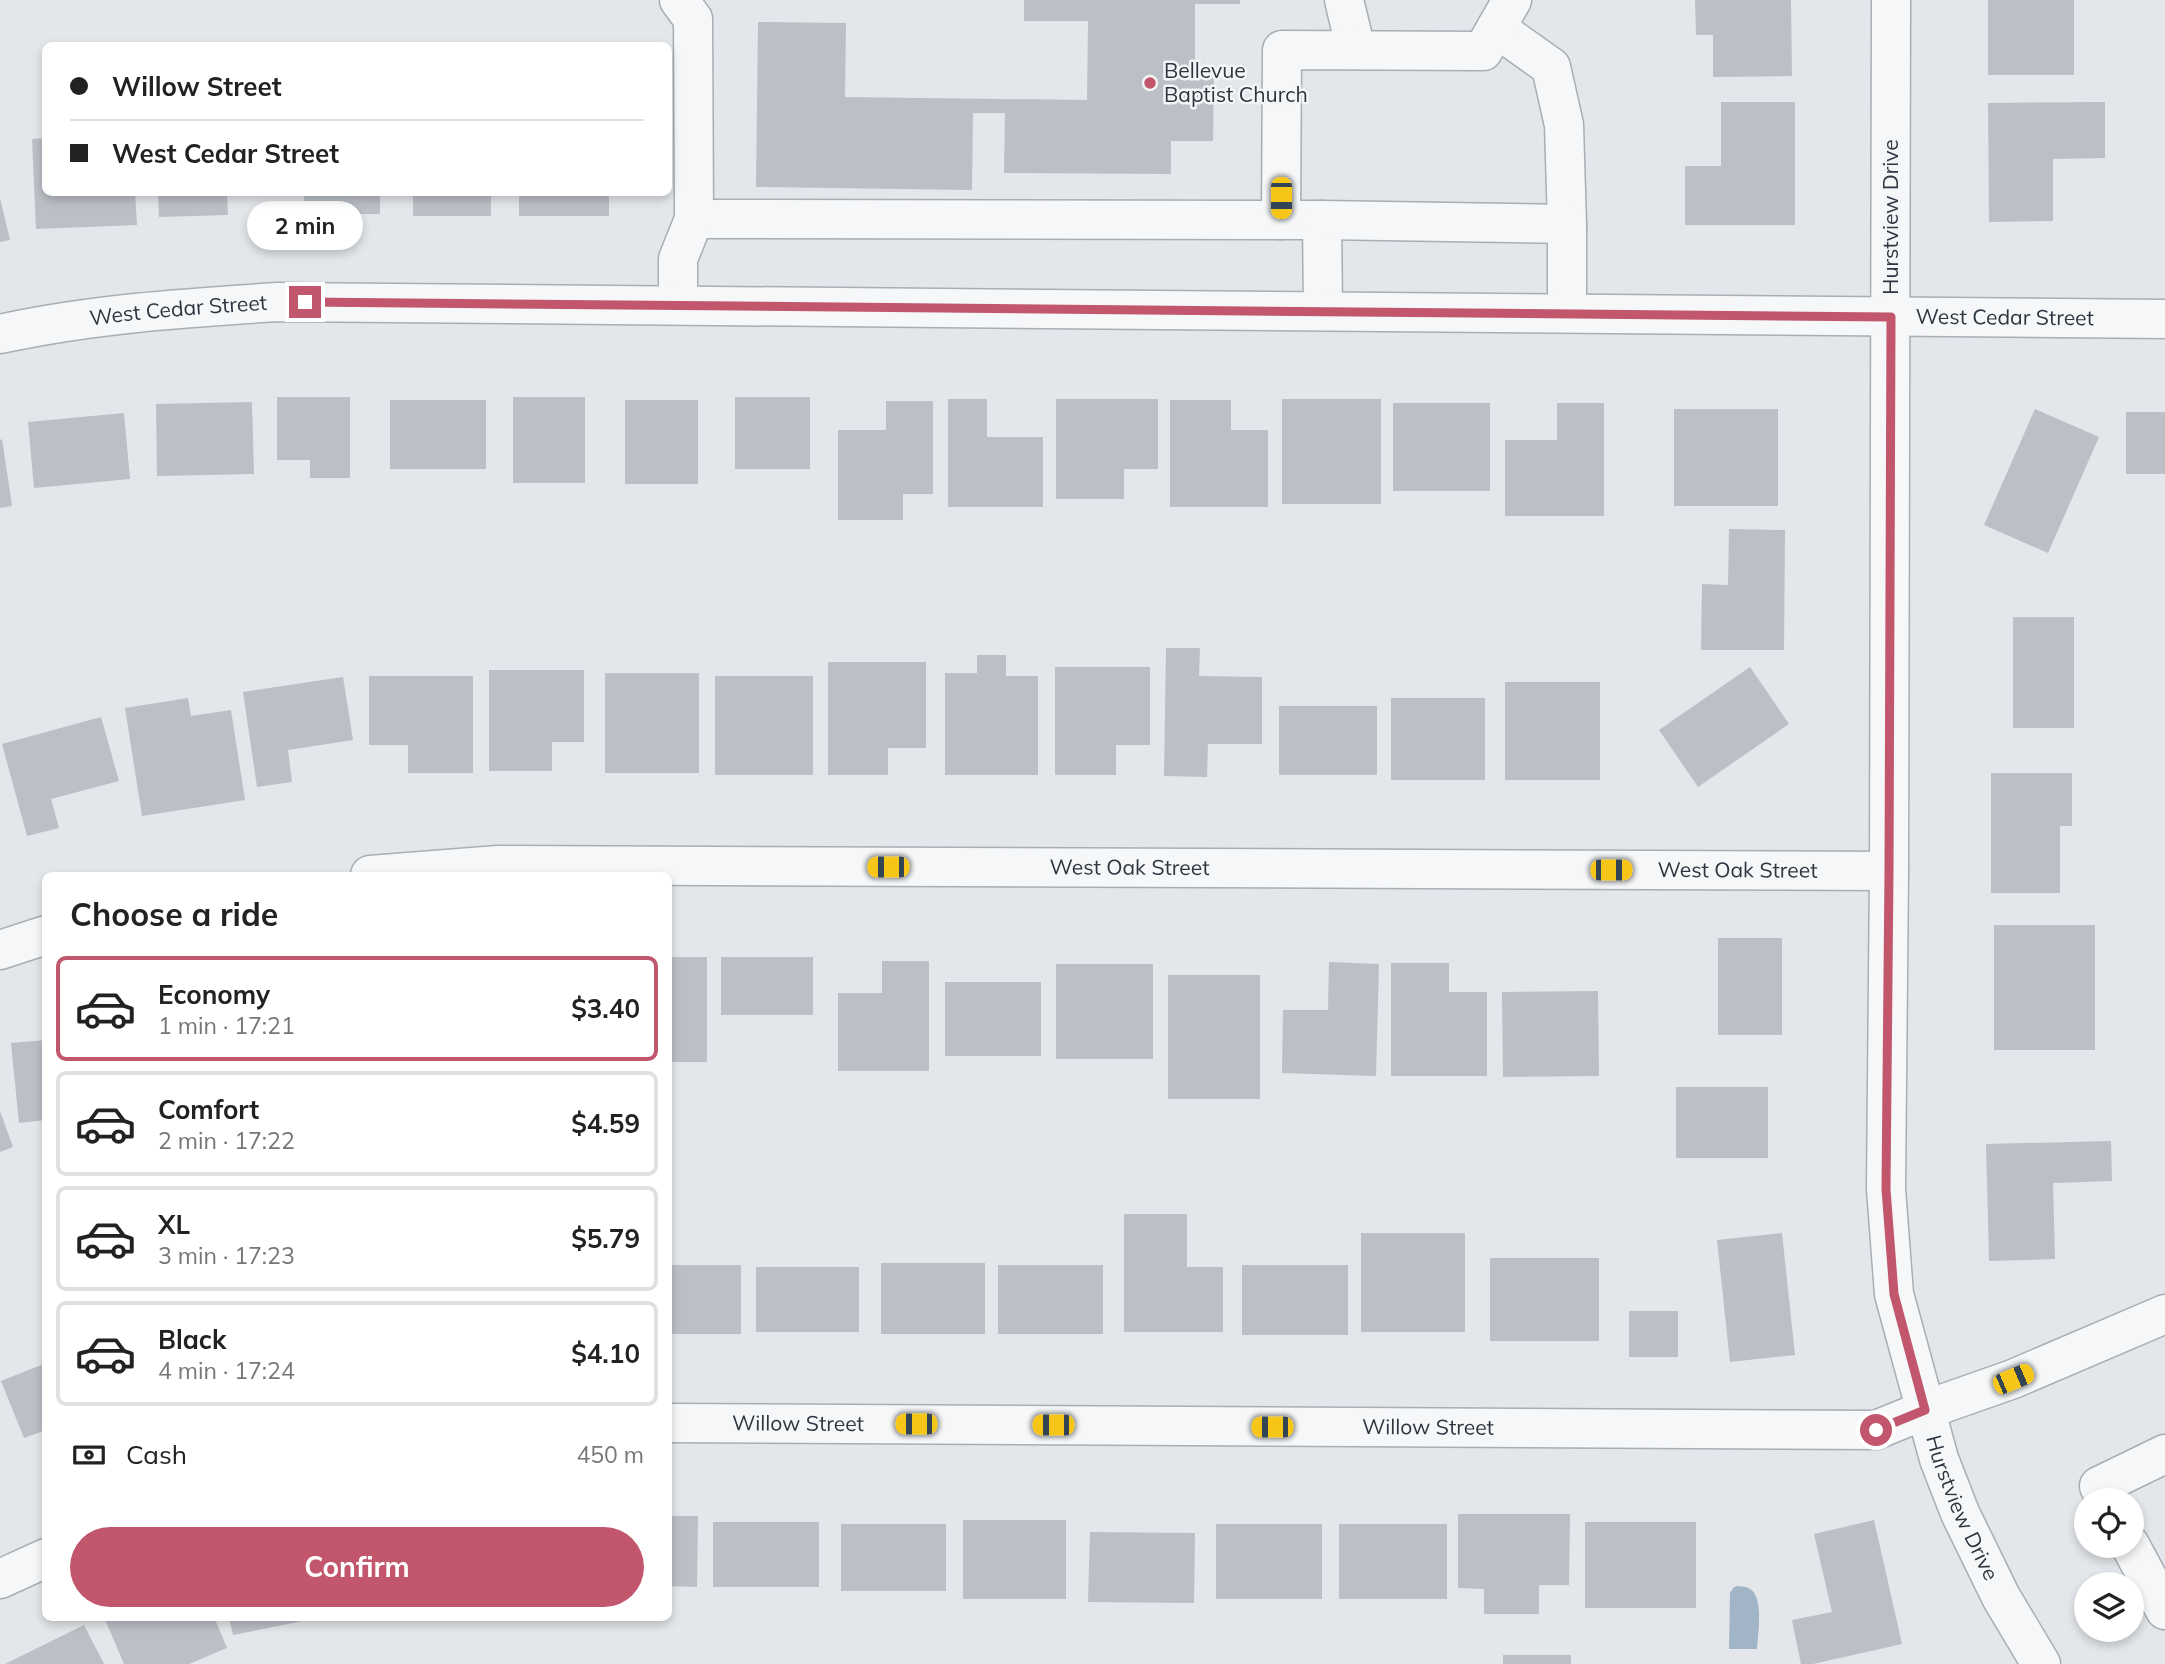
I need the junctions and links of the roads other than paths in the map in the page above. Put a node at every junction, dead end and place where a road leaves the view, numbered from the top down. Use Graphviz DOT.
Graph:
graph roads {
  1 [pos="679,0"];
  2 [pos="1344,0"];
  3 [pos="1891,0"];
  4 [pos="1504,14"];
  5 [pos="1356,50"];
  6 [pos="694,219"];
  7 [pos="1281,220"];
  8 [pos="1322,220"];
  9 [pos="1567,224"];
  10 [pos="678,305"];
  11 [pos="1323,311"];
  12 [pos="1567,313"];
  13 [pos="1891,317"];
  14 [pos="2165,319"];
  15 [pos="0,334"];
  16 [pos="1889,871"];
  17 [pos="408,872"];
  18 [pos="42,936"];
  19 [pos="0,950"];
  20 [pos="2165,1314"];
  21 [pos="1925,1410"];
  22 [pos="672,1423"];
  23 [pos="2165,1454"];
  24 [pos="2100,1488"];
  25 [pos="2137,1558"];
  26 [pos="42,1560"];
  27 [pos="0,1579"];
  28 [pos="2165,1610"];
  29 [pos="2041,1664"];
  1 -- 6 [label="street"];
  2 -- 5 [label="street"];
  3 -- 13 [label="street, Hurstview Drive"];
  4 -- 5 [label="street"];
  4 -- 9 [label="street"];
  5 -- 7 [label="street"];
  6 -- 7 [label="street"];
  6 -- 10 [label="street"];
  7 -- 8 [label="street"];
  8 -- 9 [label="street"];
  8 -- 11 [label="street"];
  9 -- 12 [label="street"];
  10 -- 11 [label="street, West Cedar Street"];
  10 -- 15 [label="street, West Cedar Street"];
  11 -- 12 [label="street, West Cedar Street"];
  12 -- 13 [label="street, West Cedar Street"];
  13 -- 14 [label="street, West Cedar Street"];
  13 -- 16 [label="street, Hurstview Drive"];
  16 -- 17 [label="street, West Oak Street"];
  16 -- 21 [label="street, Hurstview Drive"];
  18 -- 19 [label="street"];
  20 -- 21 [label="street, Willow Street"];
  21 -- 22 [label="street, Willow Street"];
  21 -- 29 [label="street, Hurstview Drive"];
  23 -- 24 [label="street"];
  25 -- 28 [label="street"];
  26 -- 27 [label="street"];
}
